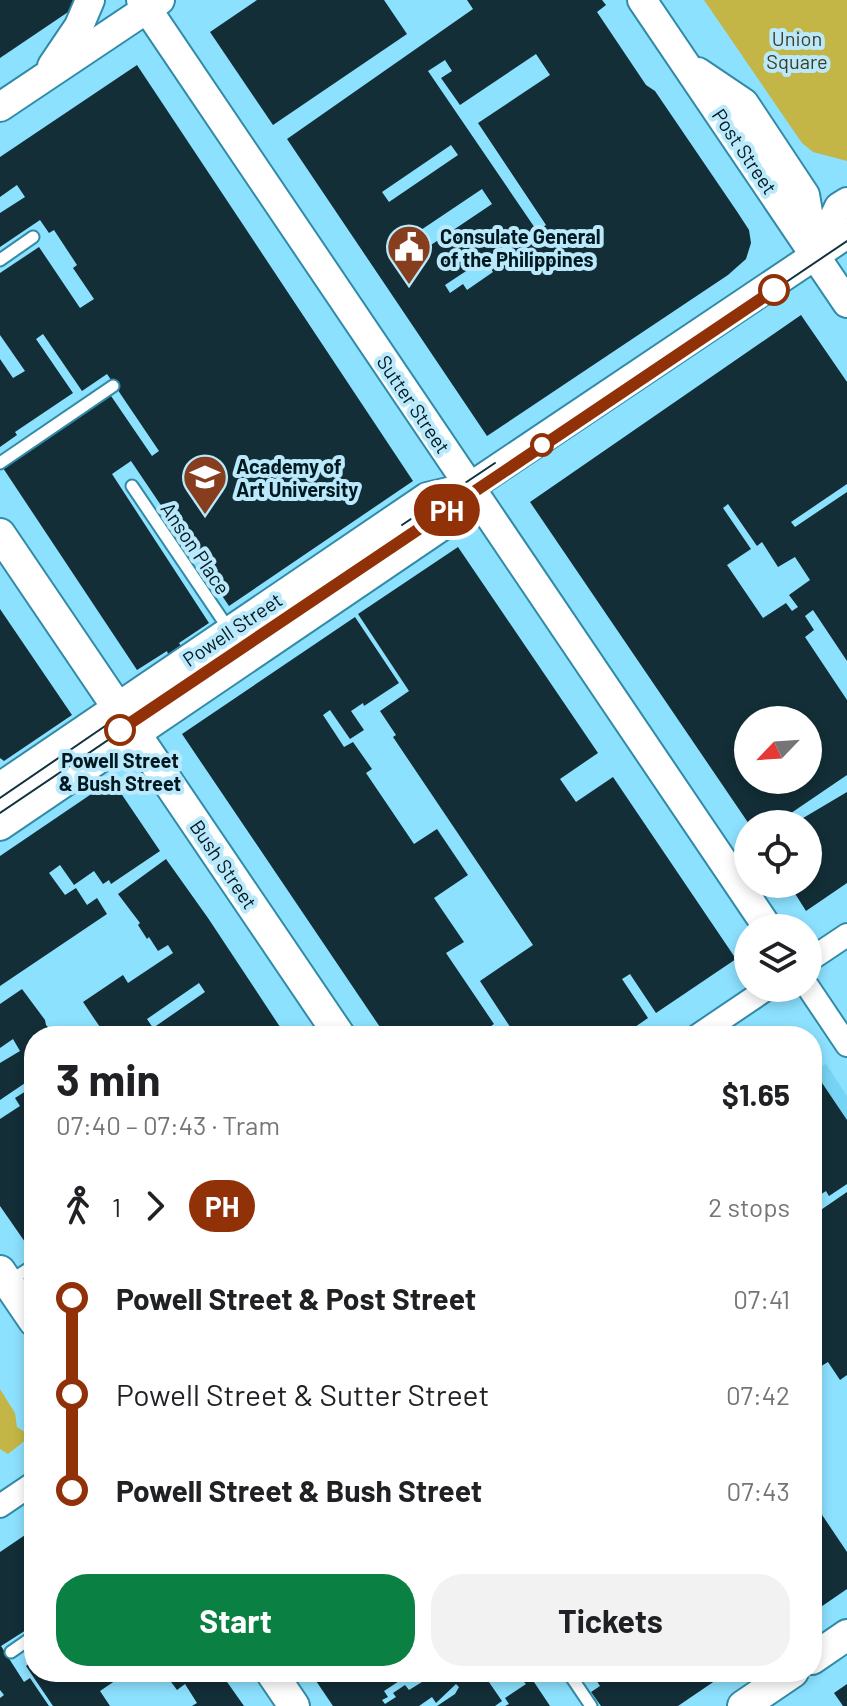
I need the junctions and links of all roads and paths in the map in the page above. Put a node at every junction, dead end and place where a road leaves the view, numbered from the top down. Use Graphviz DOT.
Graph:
graph roads {
  1 [pos="90,0"];
  2 [pos="642,0"];
  3 [pos="149,3"];
  4 [pos="45,77"];
  5 [pos="0,107"];
  6 [pos="847,202"];
  7 [pos="847,234"];
  8 [pos="33,237"];
  9 [pos="815,256"];
  10 [pos="0,260"];
  11 [pos="847,303"];
  12 [pos="113,386"];
  13 [pos="0,463"];
  14 [pos="132,486"];
  15 [pos="470,487"];
  16 [pos="0,534"];
  17 [pos="230,631"];
  18 [pos="126,720"];
  19 [pos="0,787"];
  20 [pos="0,806"];
  21 [pos="0,826"];
  22 [pos="759,914"];
  23 [pos="847,935"];
  24 [pos="822,952"];
  25 [pos="747,1002"];
  26 [pos="818,1002"];
  27 [pos="333,1026"];
  28 [pos="712,1026"];
  29 [pos="847,1045"];
  30 [pos="24,1269"];
  31 [pos="4,1277"];
  32 [pos="24,1306"];
  33 [pos="24,1490"];
  34 [pos="0,1506"];
  35 [pos="847,1635"];
  36 [pos="24,1643"];
  37 [pos="11,1652"];
  38 [pos="822,1652"];
  39 [pos="278,1682"];
  40 [pos="575,1682"];
  41 [pos="784,1683"];
  42 [pos="294,1706"];
  43 [pos="591,1706"];
  44 [pos="743,1706"];
  1 -- 4 [label="street"];
  2 -- 9 [label="street, Post Street"];
  3 -- 4 [label="street"];
  3 -- 15 [label="street, Sutter Street"];
  4 -- 5 [label="street"];
  6 -- 9 [label="street"];
  7 -- 9 [label="street, Powell Street"];
  8 -- 10 [label="lane"];
  9 -- 11 [label="street, Post Street"];
  9 -- 15 [label="street, Powell Street"];
  12 -- 13 [label="lane"];
  14 -- 17 [label="lane, Anson Place"];
  15 -- 17 [label="street, Powell Street"];
  15 -- 18 [label="street, Powell Street"];
  15 -- 22 [label="street, Sutter Street"];
  16 -- 18 [label="main road, Bush Street"];
  17 -- 18 [label="street, Powell Street"];
  18 -- 19 [label="street, Powell Street"];
  18 -- 20 [label="lane"];
  18 -- 21 [label="street, Powell Street"];
  18 -- 27 [label="main road, Bush Street"];
  23 -- 24 [label="street"];
  25 -- 28 [label="street"];
  26 -- 29 [label="street"];
  30 -- 31 [label="lane"];
  31 -- 32 [label="main road"];
  33 -- 34 [label="street"];
  35 -- 38 [label="main road"];
  36 -- 37 [label="lane"];
  39 -- 42 [label="main road"];
  40 -- 43 [label="lane"];
  41 -- 44 [label="main road"];
}
